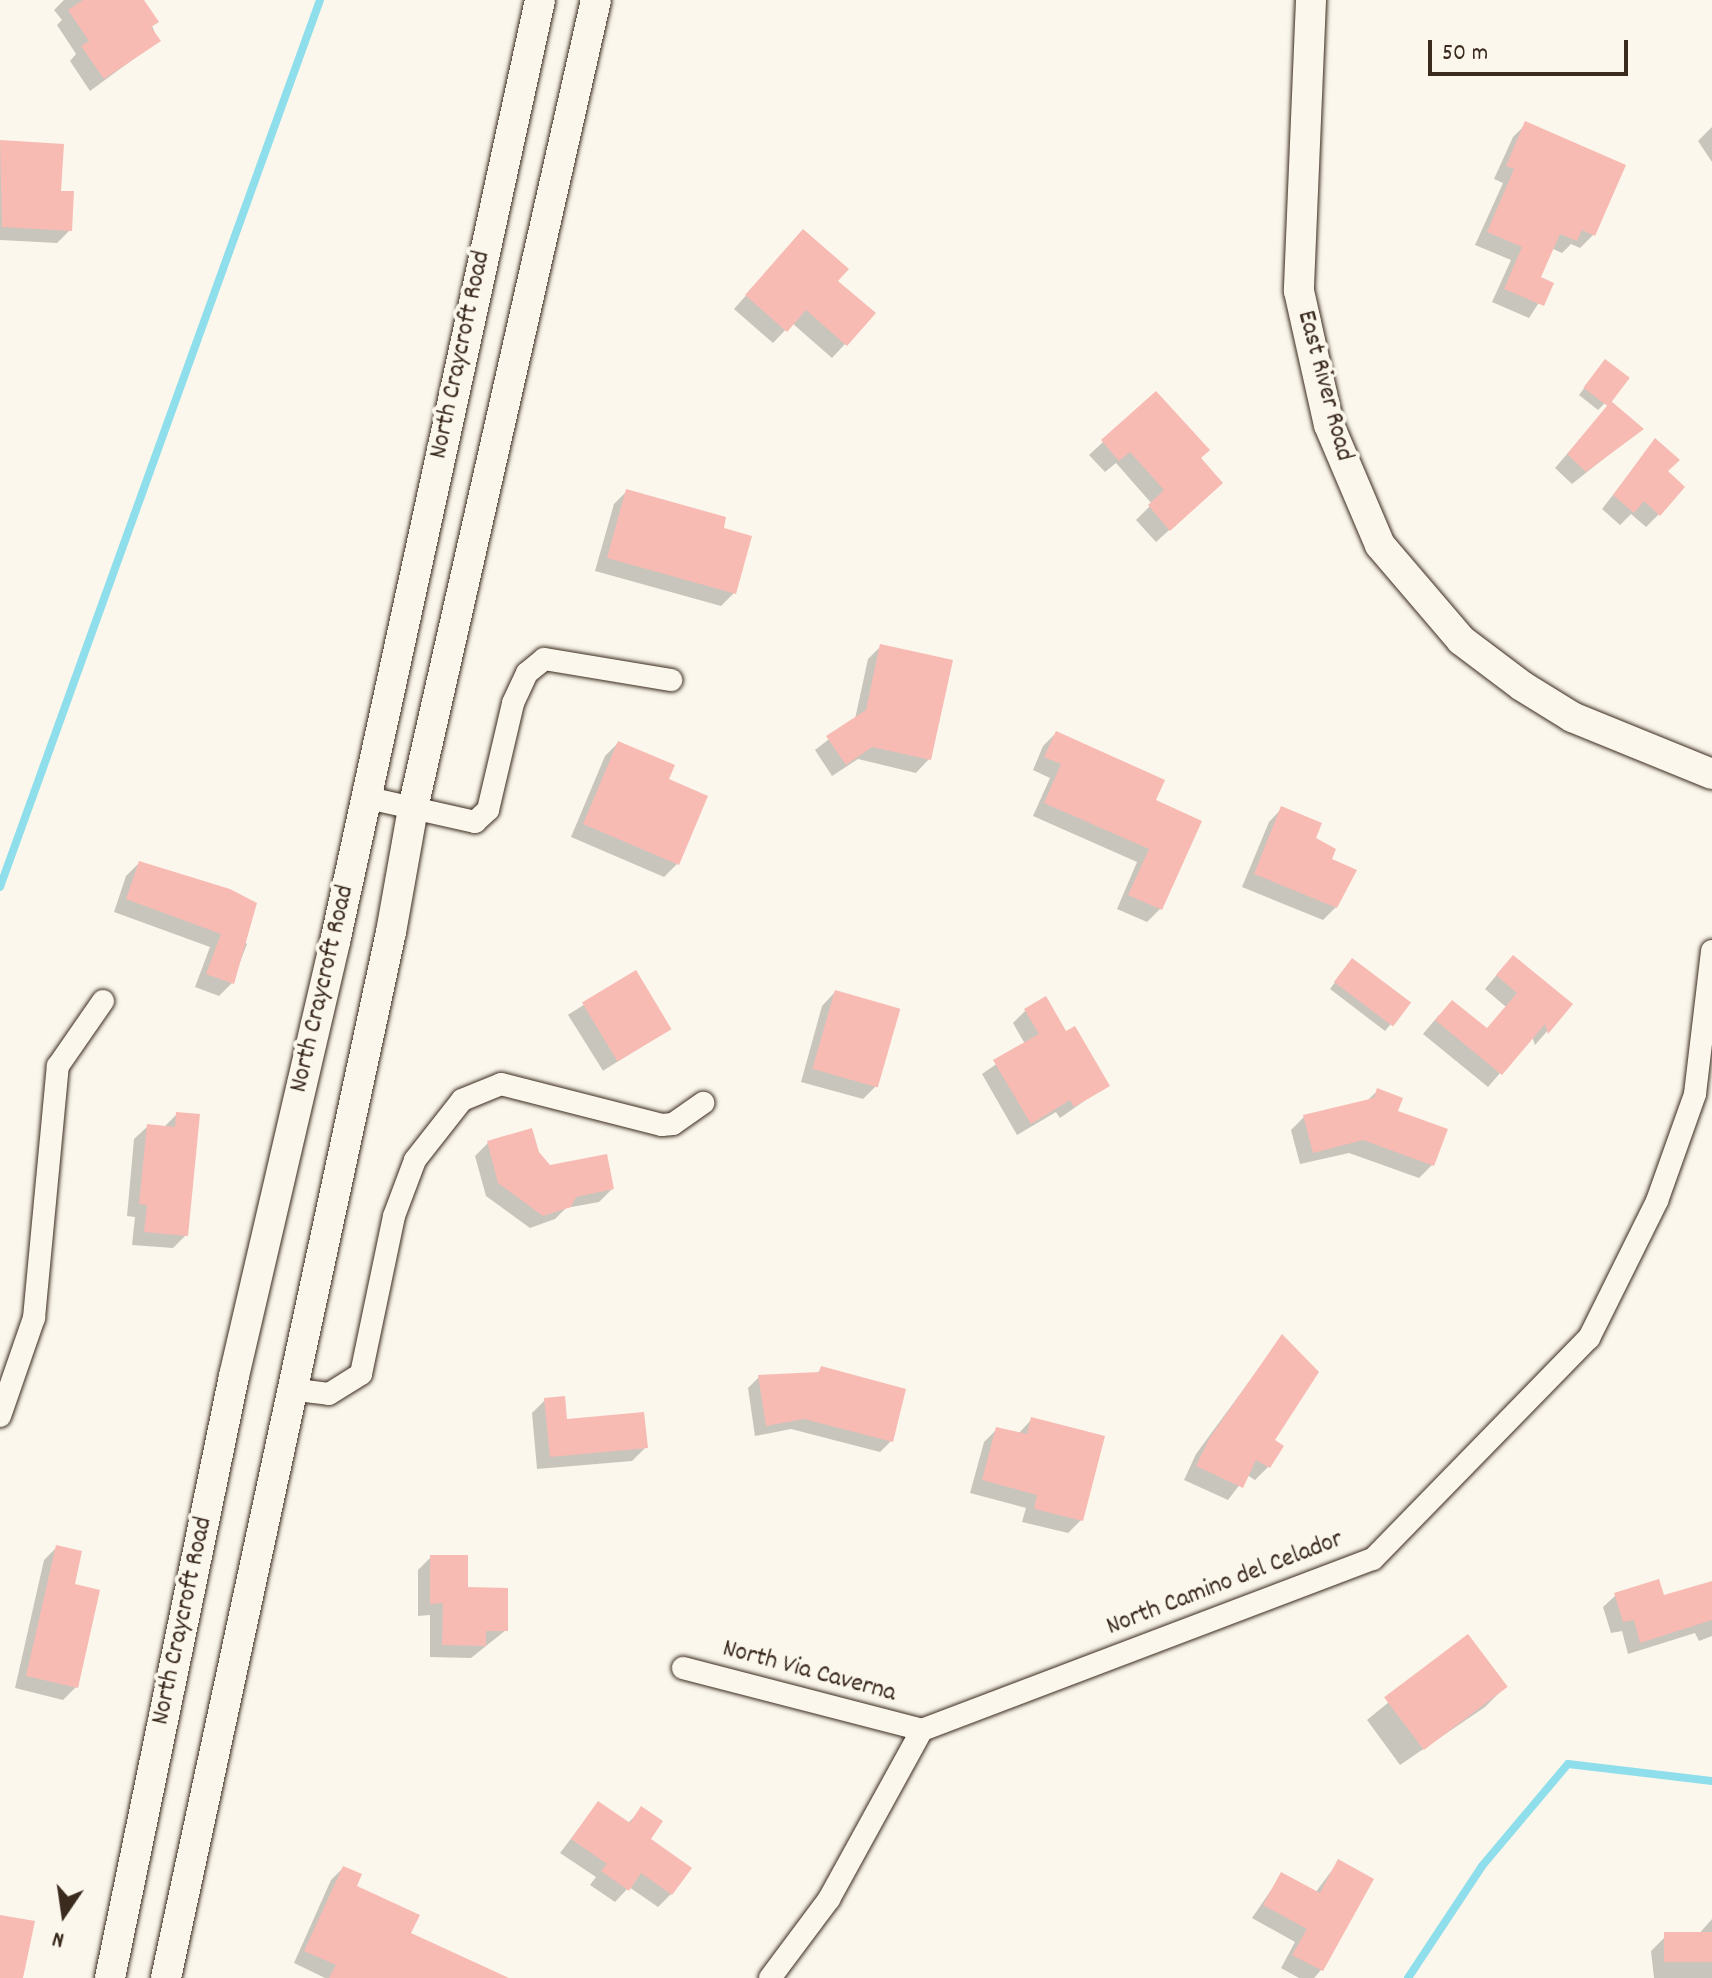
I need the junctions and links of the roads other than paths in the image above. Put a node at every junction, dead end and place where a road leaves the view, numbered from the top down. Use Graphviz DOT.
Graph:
graph roads {
  1 [pos="540,0"];
  2 [pos="596,0"];
  3 [pos="1311,0"];
  4 [pos="671,680"];
  5 [pos="1712,774"];
  6 [pos="364,797"];
  7 [pos="413,808"];
  8 [pos="1712,951"];
  9 [pos="103,1001"];
  10 [pos="703,1103"];
  11 [pos="289,1389"];
  12 [pos="0,1416"];
  13 [pos="683,1668"];
  14 [pos="922,1730"];
  15 [pos="110,1978"];
  16 [pos="166,1978"];
  17 [pos="770,1978"];
  1 -- 6 [label="main road, North Craycroft Road"];
  2 -- 7 [label="main road, North Craycroft Road"];
  3 -- 5 [label="main road, East River Road"];
  4 -- 7 [label="street"];
  6 -- 7 [label="street"];
  6 -- 15 [label="main road, North Craycroft Road"];
  7 -- 11 [label="main road, North Craycroft Road"];
  8 -- 14 [label="street, North Camino del Celador"];
  9 -- 12 [label="street"];
  10 -- 11 [label="street"];
  11 -- 16 [label="main road, North Craycroft Road"];
  13 -- 14 [label="street, North Via Caverna"];
  14 -- 17 [label="street"];
}
